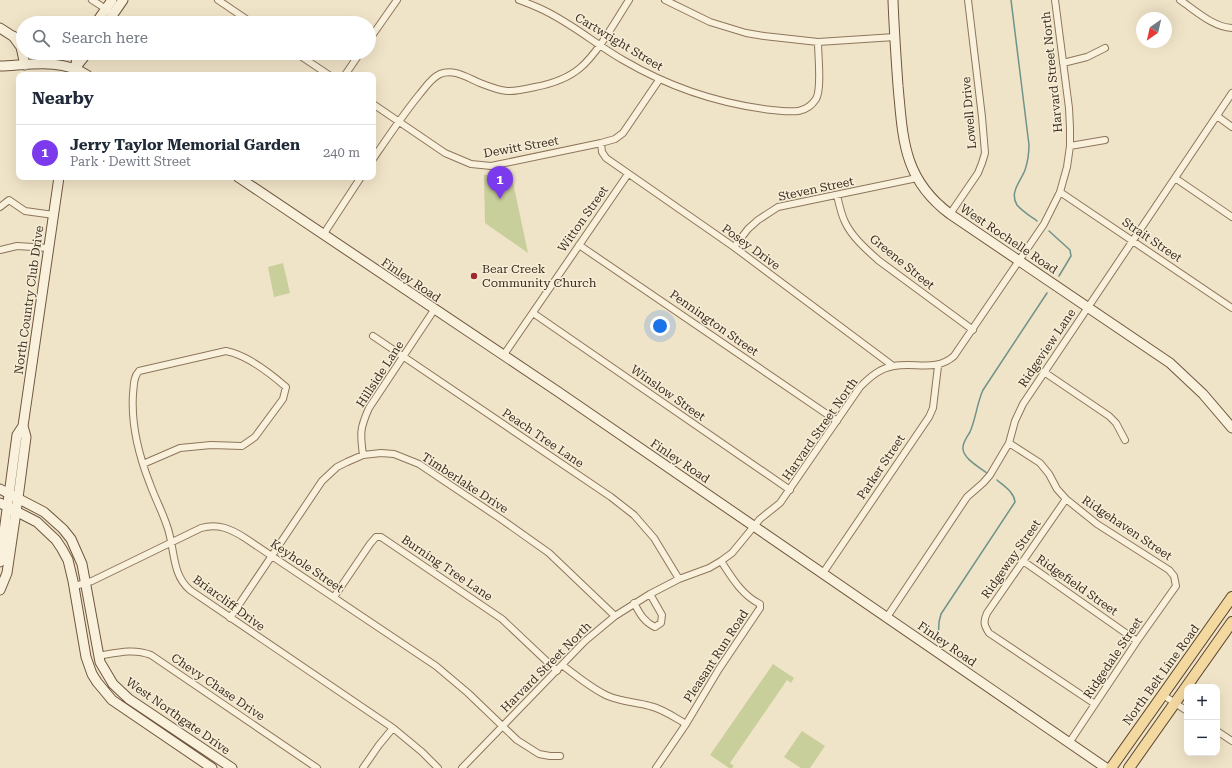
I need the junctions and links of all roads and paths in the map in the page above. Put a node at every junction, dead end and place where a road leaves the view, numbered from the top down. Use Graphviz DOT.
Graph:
graph roads {
  1 [pos="92,0"];
  2 [pos="112,0"];
  3 [pos="123,0"];
  4 [pos="218,0"];
  5 [pos="397,0"];
  6 [pos="519,0"];
  7 [pos="630,0"];
  8 [pos="665,0"];
  9 [pos="893,0"];
  10 [pos="968,0"];
  11 [pos="1055,0"];
  12 [pos="1180,0"];
  13 [pos="109,12"];
  14 [pos="104,16"];
  15 [pos="108,16"];
  16 [pos="242,16"];
  17 [pos="0,28"];
  18 [pos="1232,28"];
  19 [pos="376,30"];
  20 [pos="13,36"];
  21 [pos="895,37"];
  22 [pos="16,38"];
  23 [pos="16,41"];
  24 [pos="818,42"];
  25 [pos="599,45"];
  26 [pos="1105,48"];
  27 [pos="22,60"];
  28 [pos="32,60"];
  29 [pos="48,60"];
  30 [pos="77,60"];
  31 [pos="82,60"];
  32 [pos="306,60"];
  33 [pos="356,60"];
  34 [pos="52,63"];
  35 [pos="1063,63"];
  36 [pos="0,66"];
  37 [pos="75,71"];
  38 [pos="324,72"];
  39 [pos="348,72"];
  40 [pos="659,80"];
  41 [pos="1232,93"];
  42 [pos="376,106"];
  43 [pos="1217,116"];
  44 [pos="398,121"];
  45 [pos="1232,126"];
  46 [pos="1105,140"];
  47 [pos="602,143"];
  48 [pos="1070,146"];
  49 [pos="376,154"];
  50 [pos="628,174"];
  51 [pos="917,178"];
  52 [pos="1175,178"];
  53 [pos="59,180"];
  54 [pos="242,180"];
  55 [pos="359,180"];
  56 [pos="1060,192"];
  57 [pos="836,195"];
  58 [pos="0,207"];
  59 [pos="950,214"];
  60 [pos="54,215"];
  61 [pos="1232,217"];
  62 [pos="323,235"];
  63 [pos="1134,241"];
  64 [pos="579,245"];
  65 [pos="734,247"];
  66 [pos="49,248"];
  67 [pos="0,250"];
  68 [pos="1019,260"];
  69 [pos="1088,307"];
  70 [pos="1232,308"];
  71 [pos="434,310"];
  72 [pos="533,313"];
  73 [pos="973,330"];
  74 [pos="373,336"];
  75 [pos="403,356"];
  76 [pos="503,356"];
  77 [pos="894,366"];
  78 [pos="938,366"];
  79 [pos="1044,372"];
  80 [pos="837,421"];
  81 [pos="23,426"];
  82 [pos="1232,428"];
  83 [pos="1125,440"];
  84 [pos="1009,443"];
  85 [pos="363,455"];
  86 [pos="143,464"];
  87 [pos="790,490"];
  88 [pos="4,492"];
  89 [pos="18,498"];
  90 [pos="1066,499"];
  91 [pos="3,504"];
  92 [pos="16,510"];
  93 [pos="754,526"];
  94 [pos="171,542"];
  95 [pos="272,556"];
  96 [pos="721,561"];
  97 [pos="1023,561"];
  98 [pos="0,562"];
  99 [pos="823,573"];
  100 [pos="679,579"];
  101 [pos="86,584"];
  102 [pos="75,586"];
  103 [pos="1176,586"];
  104 [pos="0,590"];
  105 [pos="650,594"];
  106 [pos="334,597"];
  107 [pos="1232,597"];
  108 [pos="634,604"];
  109 [pos="615,616"];
  110 [pos="887,617"];
  111 [pos="230,618"];
  112 [pos="1232,622"];
  113 [pos="1212,626"];
  114 [pos="1224,634"];
  115 [pos="1137,641"];
  116 [pos="98,656"];
  117 [pos="562,665"];
  118 [pos="557,671"];
  119 [pos="1163,695"];
  120 [pos="1175,703"];
  121 [pos="1095,704"];
  122 [pos="139,706"];
  123 [pos="1184,709"];
  124 [pos="133,715"];
  125 [pos="686,724"];
  126 [pos="502,727"];
  127 [pos="393,728"];
  128 [pos="1220,733"];
  129 [pos="1232,741"];
  130 [pos="1069,743"];
  131 [pos="560,756"];
  132 [pos="212,768"];
  133 [pos="232,768"];
  134 [pos="317,768"];
  135 [pos="364,768"];
  136 [pos="438,768"];
  137 [pos="462,768"];
  138 [pos="656,768"];
  139 [pos="1106,768"];
  140 [pos="1111,768"];
  141 [pos="1129,768"];
  1 -- 13 [label="street"];
  2 -- 13 [label="street"];
  3 -- 13 [label="street"];
  4 -- 16 [label="street"];
  5 -- 19 [label="street"];
  6 -- 25 [label="street, Cartwright Street"];
  7 -- 25 [label="street"];
  8 -- 24 [label="street"];
  9 -- 21 [label="street, West Rochelle Road"];
  10 -- 59 [label="street, Lowell Drive"];
  11 -- 35 [label="street, Harvard Street North"];
  12 -- 18 [label="street"];
  13 -- 14 [label="street"];
  13 -- 15 [label="street"];
  17 -- 20 [label="street"];
  20 -- 22 [label="street"];
  20 -- 23 [label="street"];
  21 -- 24 [label="street"];
  21 -- 51 [label="street, West Rochelle Road"];
  24 -- 40 [label="street, Cartwright Street"];
  25 -- 40 [label="street, Cartwright Street"];
  25 -- 44 [label="street"];
  26 -- 35 [label="street"];
  27 -- 36 [label="street"];
  28 -- 34 [label="street"];
  29 -- 34 [label="street"];
  30 -- 37 [label="street"];
  31 -- 37 [label="street"];
  32 -- 38 [label="street"];
  33 -- 39 [label="street"];
  34 -- 37 [label="street"];
  35 -- 48 [label="street, Harvard Street North"];
  40 -- 47 [label="street, Dewitt Street"];
  41 -- 43 [label="street, Ridgeview Lane"];
  42 -- 44 [label="street, Dewitt Street"];
  43 -- 45 [label="street"];
  43 -- 52 [label="street, Ridgeview Lane"];
  44 -- 47 [label="street, Dewitt Street"];
  44 -- 49 [label="street"];
  46 -- 48 [label="street"];
  47 -- 50 [label="street, Posey Drive"];
  48 -- 56 [label="street, Harvard Street North"];
  50 -- 64 [label="street, Witton Street"];
  50 -- 65 [label="street, Posey Drive"];
  51 -- 57 [label="street, Steven Street"];
  51 -- 59 [label="street, West Rochelle Road"];
  52 -- 61 [label="street"];
  52 -- 63 [label="street, Ridgeview Lane"];
  53 -- 60 [label="street, North Country Club Drive"];
  54 -- 62 [label="street, Finley Road"];
  55 -- 62 [label="street"];
  56 -- 63 [label="street, Strait Street"];
  56 -- 68 [label="street, Harvard Street North"];
  57 -- 65 [label="street, Steven Street"];
  57 -- 73 [label="street, Greene Street"];
  58 -- 60 [label="street"];
  59 -- 68 [label="street, West Rochelle Road"];
  60 -- 66 [label="street, North Country Club Drive"];
  62 -- 71 [label="street, Finley Road"];
  63 -- 69 [label="street, Ridgeview Lane"];
  63 -- 70 [label="street, Strait Street"];
  64 -- 72 [label="street, Witton Street"];
  64 -- 80 [label="street, Pennington Street"];
  65 -- 77 [label="street, Posey Drive"];
  66 -- 67 [label="street"];
  66 -- 81 [label="street, North Country Club Drive"];
  68 -- 69 [label="street, West Rochelle Road"];
  68 -- 73 [label="street, Harvard Street North"];
  69 -- 79 [label="street, Ridgeview Lane"];
  69 -- 82 [label="street, West Rochelle Road"];
  71 -- 75 [label="street, Hillside Lane"];
  71 -- 76 [label="street, Finley Road"];
  72 -- 76 [label="street, Witton Street"];
  72 -- 87 [label="street, Winslow Street"];
  73 -- 78 [label="street, Harvard Street North"];
  74 -- 75 [label="street, Peach Tree Lane"];
  75 -- 85 [label="street, Hillside Lane"];
  75 -- 100 [label="street, Peach Tree Lane"];
  76 -- 93 [label="street, Finley Road"];
  77 -- 78 [label="street, Harvard Street North"];
  77 -- 80 [label="street, Harvard Street North"];
  78 -- 99 [label="street, Parker Street"];
  79 -- 83 [label="street"];
  79 -- 84 [label="street, Ridgeview Lane"];
  80 -- 87 [label="street, Harvard Street North"];
  81 -- 88 [label="street, North Country Club Drive"];
  81 -- 89 [label="street, North Country Club Drive"];
  84 -- 90 [label="street, Ridgehaven Street"];
  84 -- 110 [label="street, Ridgeview Lane"];
  85 -- 95 [label="street, Timberlake Drive"];
  85 -- 109 [label="street, Timberlake Drive"];
  86 -- 86 [label="street, Briarcliff Drive"];
  86 -- 94 [label="street, Briarcliff Drive"];
  87 -- 93 [label="street, Harvard Street North"];
  88 -- 89 [label="street, West Northgate Drive"];
  88 -- 91 [label="street, North Country Club Drive"];
  89 -- 92 [label="street, North Country Club Drive"];
  89 -- 101 [label="street, West Northgate Drive"];
  90 -- 97 [label="street, Ridgeway Street"];
  90 -- 103 [label="street, Ridgehaven Street"];
  91 -- 92 [label="street, West Northgate Drive"];
  91 -- 98 [label="street, North Country Club Drive"];
  92 -- 102 [label="street, West Northgate Drive"];
  92 -- 104 [label="street, North Country Club Drive"];
  93 -- 96 [label="street, Harvard Street North"];
  93 -- 99 [label="street, Finley Road"];
  94 -- 95 [label="street, Keyhole Street"];
  94 -- 101 [label="street, Keyhole Street"];
  94 -- 111 [label="street, Briarcliff Drive"];
  95 -- 106 [label="street, Keyhole Street"];
  95 -- 111 [label="street, Timberlake Drive"];
  96 -- 100 [label="street, Harvard Street North"];
  96 -- 125 [label="street, Pleasant Run Road"];
  97 -- 115 [label="street, Ridgefield Street"];
  97 -- 121 [label="street, Ridgeway Street"];
  99 -- 110 [label="street, Finley Road"];
  100 -- 105 [label="street, Harvard Street North"];
  101 -- 102 [label="street, Keyhole Street"];
  101 -- 116 [label="street, West Northgate Drive"];
  102 -- 124 [label="street, West Northgate Drive"];
  103 -- 115 [label="street, Ridgedale Street"];
  105 -- 108 [label="street, Harvard Street North"];
  105 -- 108 [label="street"];
  106 -- 118 [label="street, Burning Tree Lane"];
  106 -- 126 [label="street, Keyhole Street"];
  107 -- 113 [label="main road, North Belt Line Road"];
  108 -- 109 [label="street, Harvard Street North"];
  109 -- 117 [label="street, Harvard Street North"];
  110 -- 130 [label="street, Finley Road"];
  111 -- 127 [label="street, Briarcliff Drive"];
  112 -- 114 [label="main road"];
  113 -- 114 [label="main road"];
  113 -- 119 [label="main road, North Belt Line Road"];
  114 -- 120 [label="main road"];
  115 -- 121 [label="street, Ridgedale Street"];
  116 -- 122 [label="street, West Northgate Drive"];
  116 -- 134 [label="street, Chevy Chase Drive"];
  117 -- 118 [label="street, Harvard Street North"];
  117 -- 125 [label="street"];
  118 -- 126 [label="street, Harvard Street North"];
  119 -- 120 [label="street"];
  119 -- 140 [label="main road, North Belt Line Road"];
  120 -- 123 [label="street"];
  120 -- 141 [label="main road"];
  121 -- 130 [label="street, Ridgedale Street"];
  122 -- 124 [label="street"];
  122 -- 133 [label="street, West Northgate Drive"];
  124 -- 132 [label="street, West Northgate Drive"];
  125 -- 138 [label="street, Pleasant Run Road"];
  126 -- 131 [label="street, Keyhole Street"];
  126 -- 137 [label="street, Harvard Street North"];
  127 -- 135 [label="street"];
  127 -- 136 [label="street, Briarcliff Drive"];
  128 -- 129 [label="street"];
  130 -- 139 [label="street, Finley Road"];
}
